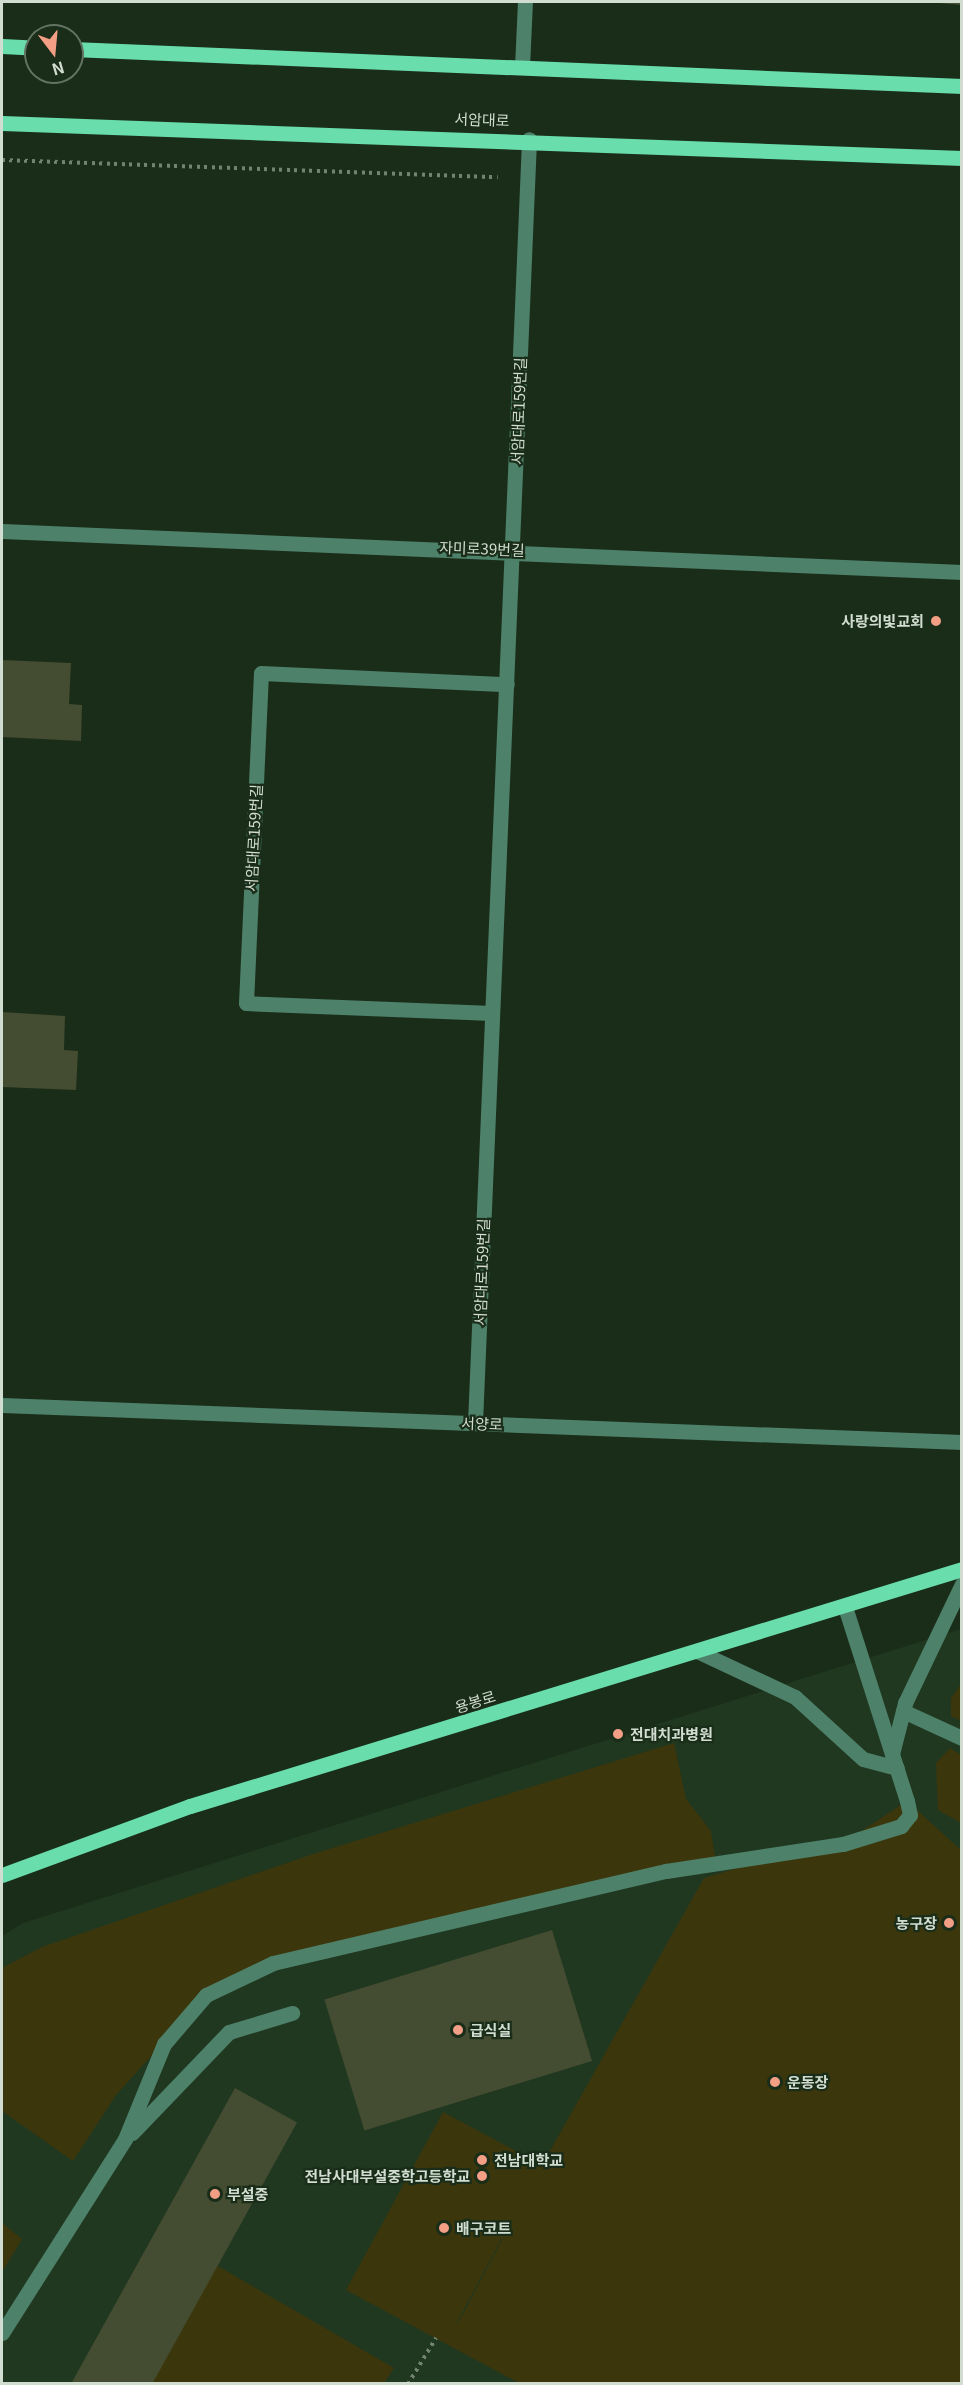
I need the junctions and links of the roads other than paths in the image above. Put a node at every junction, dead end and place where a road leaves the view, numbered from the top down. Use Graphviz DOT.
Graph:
graph roads {
  1 [pos="525,2"];
  2 [pos="2,46"];
  3 [pos="24,47"];
  4 [pos="84,49"];
  5 [pos="522,67"];
  6 [pos="962,86"];
  7 [pos="2,123"];
  8 [pos="529,139"];
  9 [pos="962,158"];
  10 [pos="2,531"];
  11 [pos="513,549"];
  12 [pos="962,572"];
  13 [pos="507,684"];
  14 [pos="492,1013"];
  15 [pos="2,1405"];
  16 [pos="474,1423"];
  17 [pos="962,1442"];
  18 [pos="962,1569"];
  19 [pos="962,1584"];
  20 [pos="845,1607"];
  21 [pos="699,1652"];
  22 [pos="903,1711"];
  23 [pos="962,1738"];
  24 [pos="894,1761"];
  25 [pos="2,1875"];
  26 [pos="292,2013"];
  27 [pos="125,2139"];
  28 [pos="2,2333"];
  1 -- 5 [label="street"];
  2 -- 3 [label="main road"];
  4 -- 5 [label="main road"];
  5 -- 6 [label="main road"];
  7 -- 8 [label="main road, 서암대로"];
  8 -- 9 [label="main road, 서암대로"];
  8 -- 11 [label="street, 서암대로159번길"];
  10 -- 11 [label="street, 자미로39번길"];
  11 -- 12 [label="street, 자미로39번길"];
  11 -- 13 [label="street, 서암대로159번길"];
  13 -- 14 [label="street, 서암대로159번길"];
  13 -- 14 [label="street, 서암대로159번길"];
  14 -- 16 [label="street, 서암대로159번길"];
  15 -- 16 [label="street, 서양로"];
  16 -- 17 [label="street, 서양로"];
  18 -- 20 [label="main road, 용봉로"];
  19 -- 22 [label="street"];
  20 -- 21 [label="main road, 용봉로"];
  20 -- 24 [label="street"];
  21 -- 24 [label="street"];
  21 -- 25 [label="main road, 용봉로"];
  22 -- 23 [label="street"];
  22 -- 24 [label="street"];
  24 -- 27 [label="street"];
  26 -- 27 [label="street"];
  27 -- 28 [label="street"];
}
